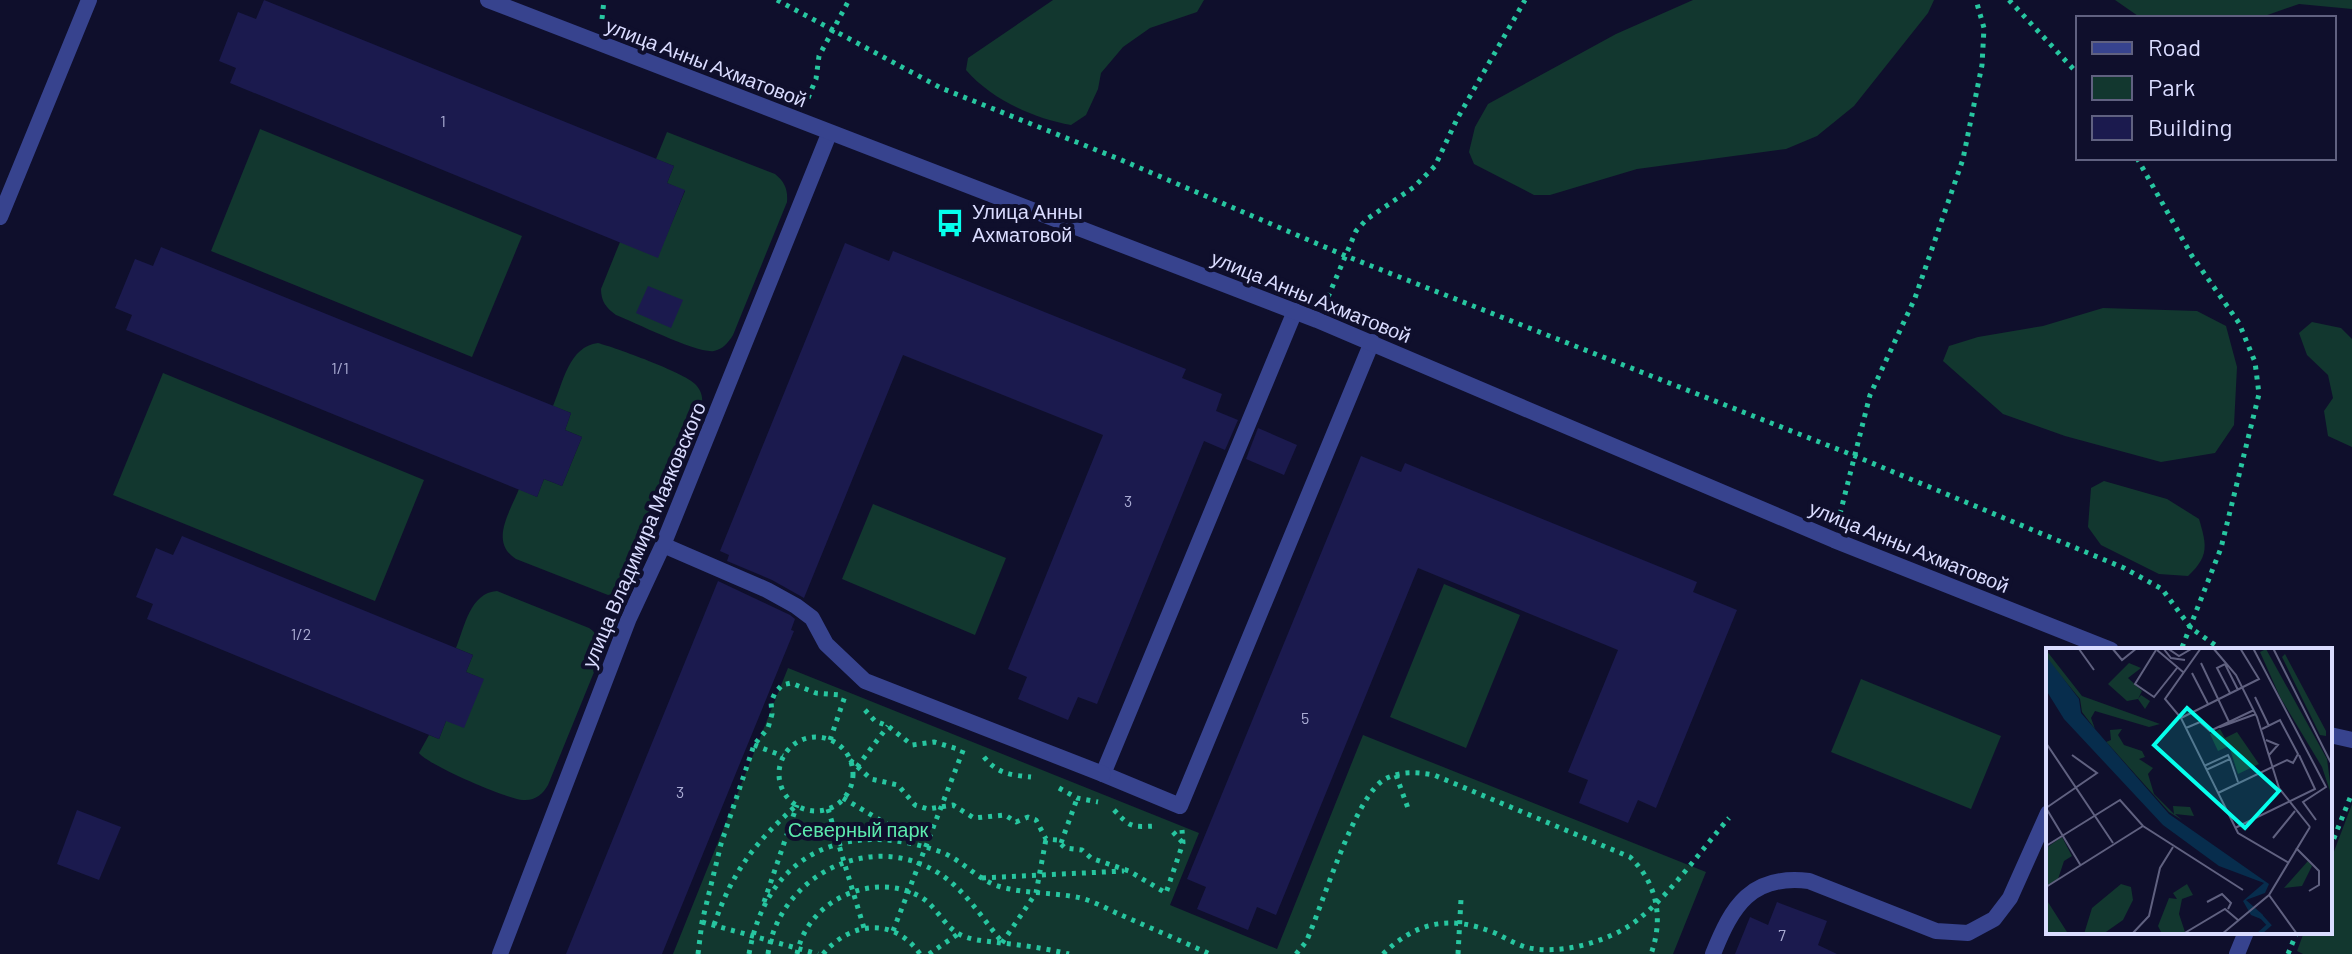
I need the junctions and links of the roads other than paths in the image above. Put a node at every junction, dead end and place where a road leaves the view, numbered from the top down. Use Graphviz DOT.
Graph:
graph roads {
  1 [pos="89,0"];
  2 [pos="488,0"];
  3 [pos="829,134"];
  4 [pos="0,217"];
  5 [pos="1295,311"];
  6 [pos="1372,342"];
  7 [pos="663,545"];
  8 [pos="2106,648"];
  9 [pos="2332,735"];
  10 [pos="2352,740"];
  11 [pos="1096,772"];
  12 [pos="2046,817"];
  13 [pos="2245,934"];
  14 [pos="500,954"];
  15 [pos="1713,954"];
  16 [pos="2237,954"];
  1 -- 4 [label="street"];
  2 -- 3 [label="street, улица Анны Ахматовой"];
  3 -- 5 [label="street, улица Анны Ахматовой"];
  3 -- 7 [label="street, улица Владимира Маяковского"];
  5 -- 6 [label="street, улица Анны Ахматовой"];
  5 -- 11 [label="street"];
  6 -- 8 [label="street, улица Анны Ахматовой"];
  6 -- 11 [label="street"];
  7 -- 11 [label="street"];
  7 -- 14 [label="street, улица Владимира Маяковского"];
  9 -- 10 [label="street"];
  12 -- 15 [label="street"];
  13 -- 16 [label="street"];
}
